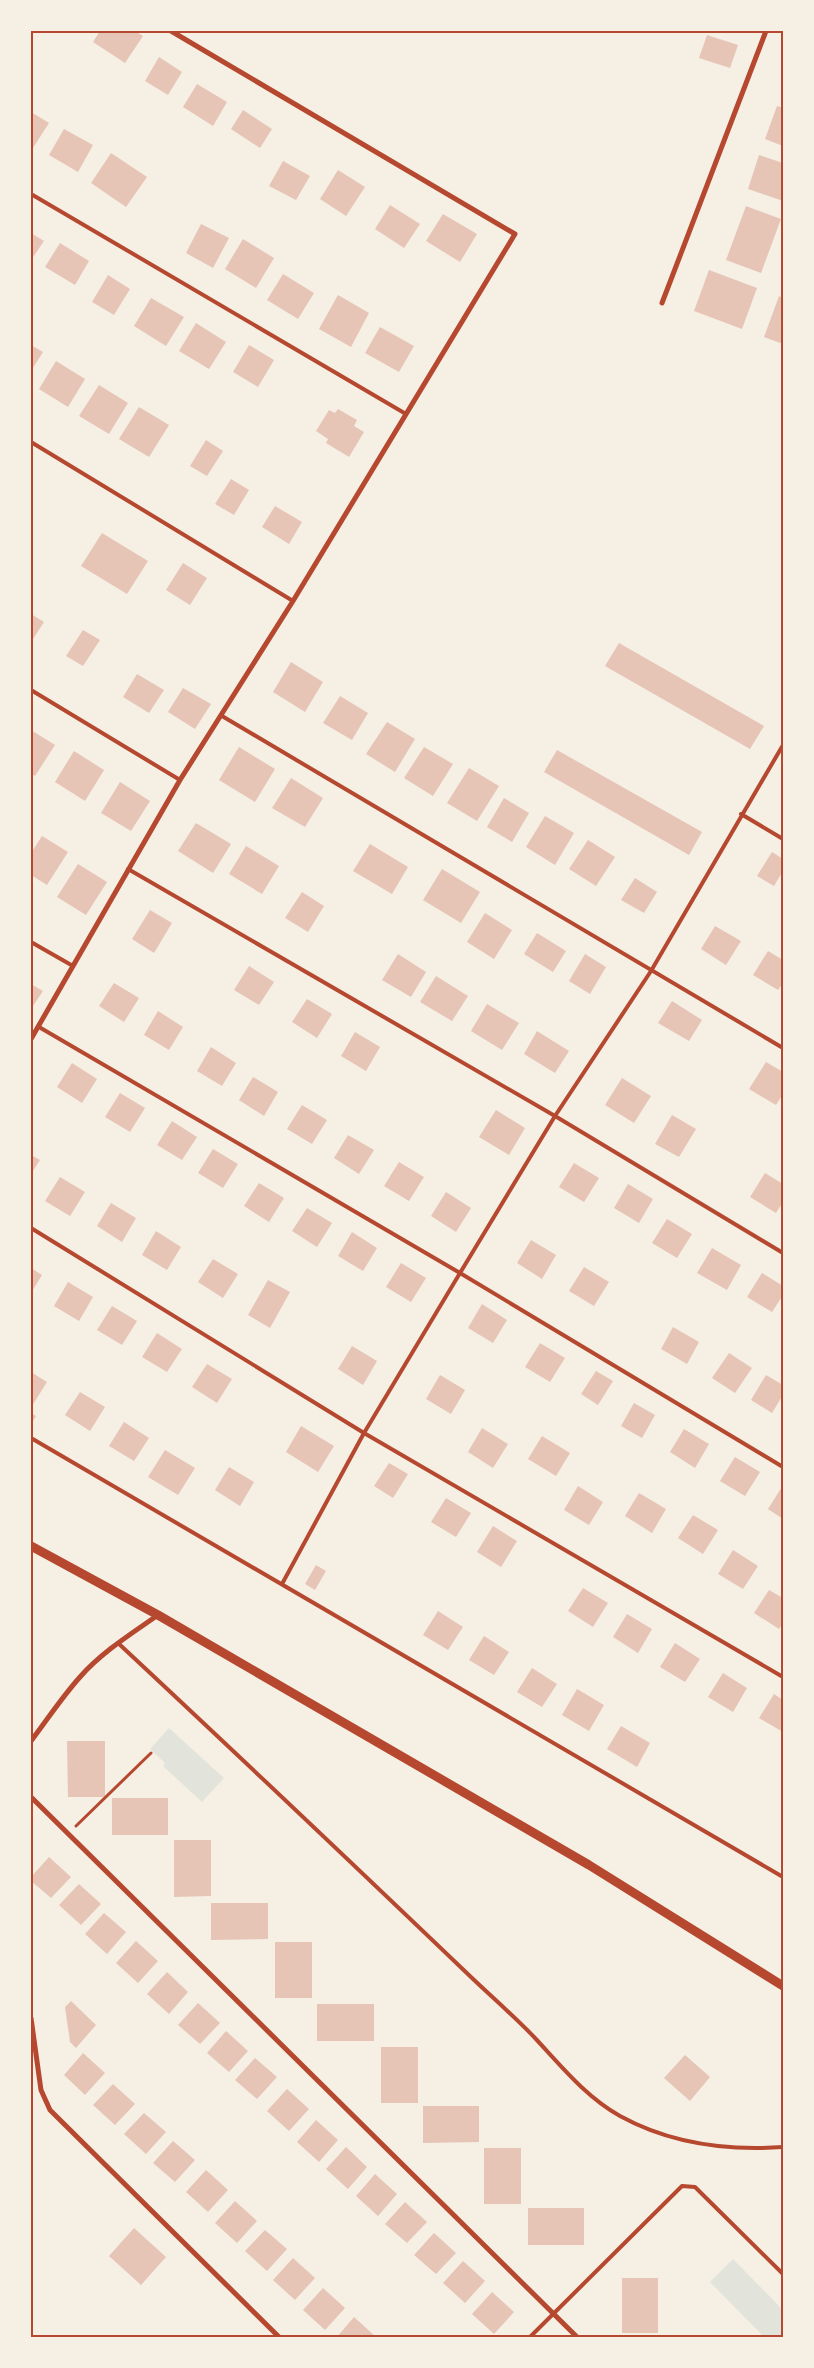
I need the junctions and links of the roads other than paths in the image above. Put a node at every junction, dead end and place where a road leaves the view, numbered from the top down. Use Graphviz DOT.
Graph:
graph roads {
  1 [pos="172,31"];
  2 [pos="766,31"];
  3 [pos="31,194"];
  4 [pos="662,303"];
  5 [pos="406,414"];
  6 [pos="31,442"];
  7 [pos="293,601"];
  8 [pos="31,690"];
  9 [pos="222,716"];
  10 [pos="783,745"];
  11 [pos="180,780"];
  12 [pos="741,814"];
  13 [pos="783,839"];
  14 [pos="128,869"];
  15 [pos="31,942"];
  16 [pos="73,966"];
  17 [pos="651,971"];
  18 [pos="38,1027"];
  19 [pos="31,1039"];
  20 [pos="783,1048"];
  21 [pos="554,1116"];
  22 [pos="31,1228"];
  23 [pos="783,1253"];
  24 [pos="460,1273"];
  25 [pos="364,1433"];
  26 [pos="31,1438"];
  27 [pos="783,1467"];
  28 [pos="31,1546"];
  29 [pos="282,1584"];
  30 [pos="158,1615"];
  31 [pos="118,1643"];
  32 [pos="783,1677"];
  33 [pos="31,1741"];
  34 [pos="31,1797"];
  35 [pos="783,1877"];
  36 [pos="783,1986"];
  37 [pos="31,2018"];
  38 [pos="783,2147"];
  39 [pos="783,2274"];
  40 [pos="553,2313"];
  41 [pos="279,2337"];
  42 [pos="530,2337"];
  43 [pos="577,2337"];
  1 -- 5 [label="street"];
  2 -- 4 [label="street"];
  3 -- 5 [label="lane"];
  5 -- 7 [label="street"];
  6 -- 7 [label="lane"];
  7 -- 9 [label="street"];
  8 -- 11 [label="lane"];
  9 -- 11 [label="street"];
  9 -- 17 [label="lane"];
  10 -- 12 [label="lane"];
  11 -- 14 [label="street"];
  12 -- 13 [label="lane"];
  12 -- 17 [label="lane"];
  14 -- 16 [label="street"];
  14 -- 21 [label="lane"];
  15 -- 16 [label="lane"];
  16 -- 18 [label="street"];
  17 -- 20 [label="lane"];
  17 -- 21 [label="lane"];
  18 -- 19 [label="street"];
  18 -- 24 [label="lane"];
  21 -- 23 [label="lane"];
  21 -- 24 [label="lane"];
  22 -- 25 [label="lane"];
  24 -- 25 [label="lane"];
  24 -- 27 [label="lane"];
  25 -- 29 [label="lane"];
  25 -- 32 [label="lane"];
  26 -- 29 [label="lane"];
  28 -- 30 [label="street"];
  29 -- 35 [label="lane"];
  30 -- 31 [label="street"];
  30 -- 36 [label="street"];
  31 -- 33 [label="street"];
  31 -- 38 [label="lane"];
  34 -- 40 [label="street"];
  37 -- 41 [label="street"];
  39 -- 40 [label="lane"];
  40 -- 42 [label="lane"];
  40 -- 43 [label="street"];
}
